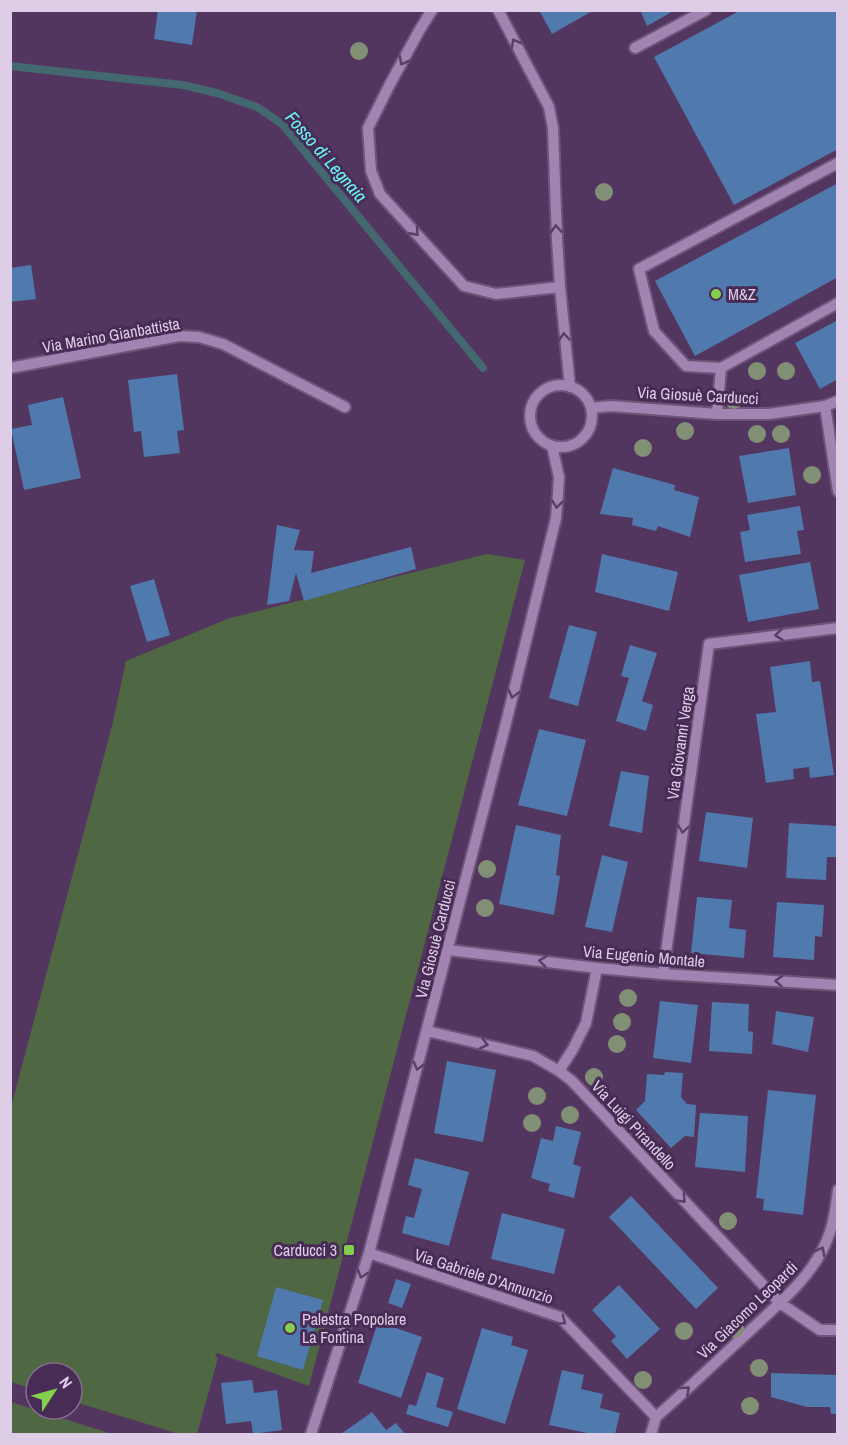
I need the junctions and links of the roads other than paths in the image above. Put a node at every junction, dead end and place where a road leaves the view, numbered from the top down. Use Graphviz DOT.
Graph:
graph roads {
  1 [pos="432,10"];
  2 [pos="498,10"];
  3 [pos="706,10"];
  4 [pos="635,48"];
  5 [pos="837,162"];
  6 [pos="560,287"];
  7 [pos="837,303"];
  8 [pos="10,368"];
  9 [pos="721,368"];
  10 [pos="570,387"];
  11 [pos="837,400"];
  12 [pos="825,406"];
  13 [pos="345,407"];
  14 [pos="591,408"];
  15 [pos="717,414"];
  16 [pos="552,446"];
  17 [pos="837,491"];
  18 [pos="837,628"];
  19 [pos="448,950"];
  20 [pos="597,968"];
  21 [pos="663,974"];
  22 [pos="837,985"];
  23 [pos="427,1031"];
  24 [pos="559,1071"];
  25 [pos="837,1190"];
  26 [pos="369,1253"];
  27 [pos="780,1303"];
  28 [pos="837,1330"];
  29 [pos="656,1417"];
  30 [pos="311,1434"];
  31 [pos="651,1434"];
  1 -- 6 [label="street, one-way"];
  6 -- 2 [label="street, one-way"];
  3 -- 4 [label="street"];
  5 -- 9 [label="street"];
  10 -- 6 [label="street, one-way"];
  7 -- 9 [label="street"];
  8 -- 13 [label="street, Via Marino Gianbattista"];
  9 -- 15 [label="street"];
  10 -- 14 [label="street"];
  10 -- 16 [label="street"];
  11 -- 12 [label="street, Via Giosuè Carducci"];
  12 -- 15 [label="street, Via Giosuè Carducci"];
  12 -- 17 [label="street"];
  14 -- 15 [label="street, Via Giosuè Carducci"];
  14 -- 16 [label="street"];
  16 -- 19 [label="street, Via Giosuè Carducci, one-way"];
  18 -- 21 [label="street, Via Giovanni Verga, one-way"];
  20 -- 19 [label="street, Via Eugenio Montale, one-way"];
  19 -- 23 [label="street, Via Giosuè Carducci"];
  20 -- 21 [label="street, Via Eugenio Montale"];
  20 -- 24 [label="street"];
  22 -- 21 [label="street, Via Eugenio Montale, one-way"];
  23 -- 24 [label="street, Via Luigi Pirandello, one-way"];
  23 -- 26 [label="street, Via Giosuè Carducci, one-way"];
  24 -- 27 [label="street, Via Luigi Pirandello, one-way"];
  27 -- 25 [label="street, Via Giacomo Leopardi, one-way"];
  26 -- 29 [label="street, Via Gabriele D’Annunzio, one-way"];
  26 -- 30 [label="street, Via Giosuè Carducci, one-way"];
  27 -- 28 [label="street, Via Luigi Pirandello"];
  29 -- 27 [label="street, Via Giacomo Leopardi, one-way"];
  29 -- 31 [label="street"];
}
